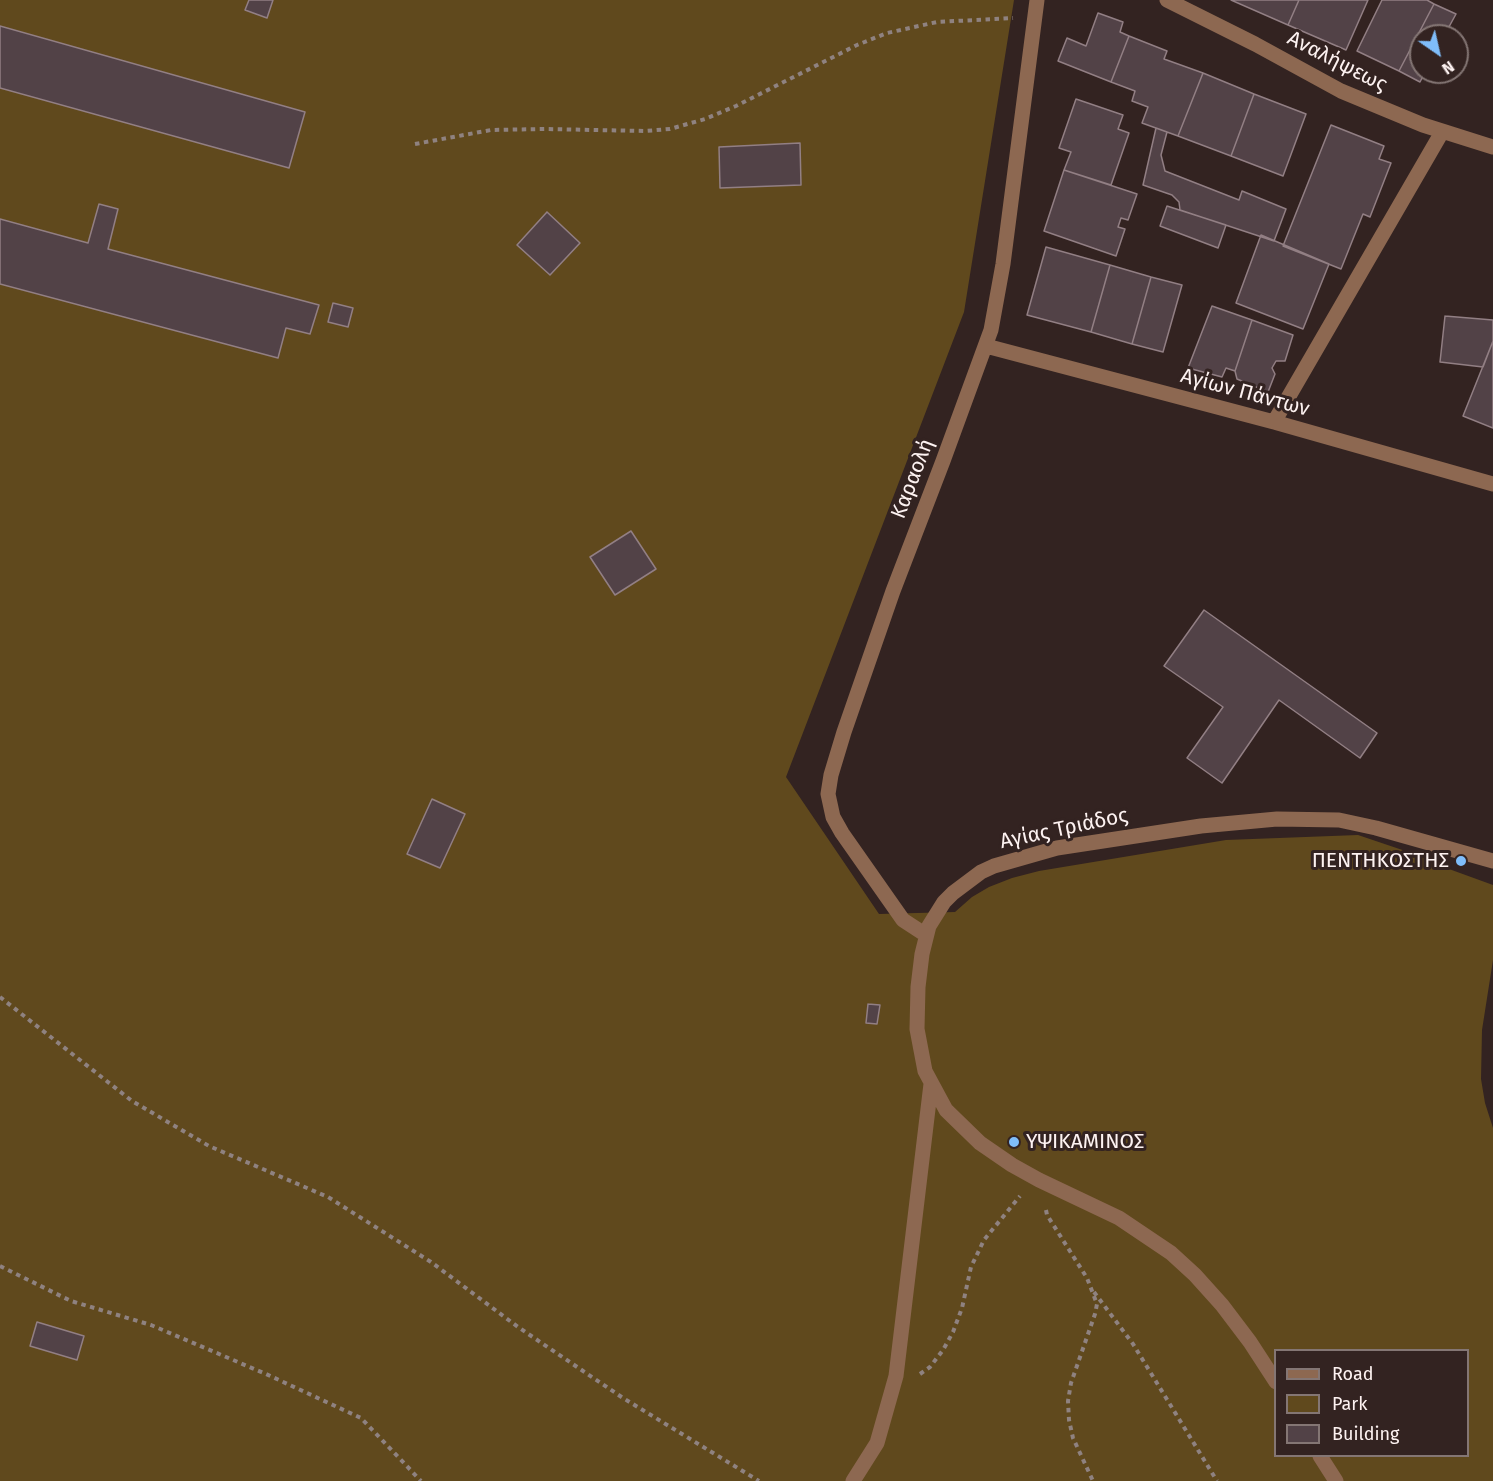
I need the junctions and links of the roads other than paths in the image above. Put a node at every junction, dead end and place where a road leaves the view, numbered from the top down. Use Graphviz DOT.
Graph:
graph roads {
  1 [pos="1037,0"];
  2 [pos="1167,0"];
  3 [pos="1443,132"];
  4 [pos="1493,147"];
  5 [pos="986,346"];
  6 [pos="1274,422"];
  7 [pos="1493,484"];
  8 [pos="1493,861"];
  9 [pos="926,935"];
  10 [pos="931,1084"];
  11 [pos="1274,1380"];
  12 [pos="1321,1457"];
  13 [pos="853,1481"];
  14 [pos="1336,1481"];
  1 -- 5 [label="street, Καραολή"];
  2 -- 3 [label="street, Αναλήψεως"];
  3 -- 4 [label="street, Αναλήψεως"];
  3 -- 6 [label="street"];
  5 -- 6 [label="street, Αγίων Πάντων"];
  5 -- 9 [label="street, Καραολή"];
  6 -- 7 [label="street, Αγίων Πάντων"];
  8 -- 9 [label="street, Αγίας Τριάδος"];
  9 -- 10 [label="street, Αγίας Τριάδος"];
  10 -- 11 [label="street, Αγίας Τριάδος"];
  10 -- 13 [label="street"];
  12 -- 14 [label="street"];
}
